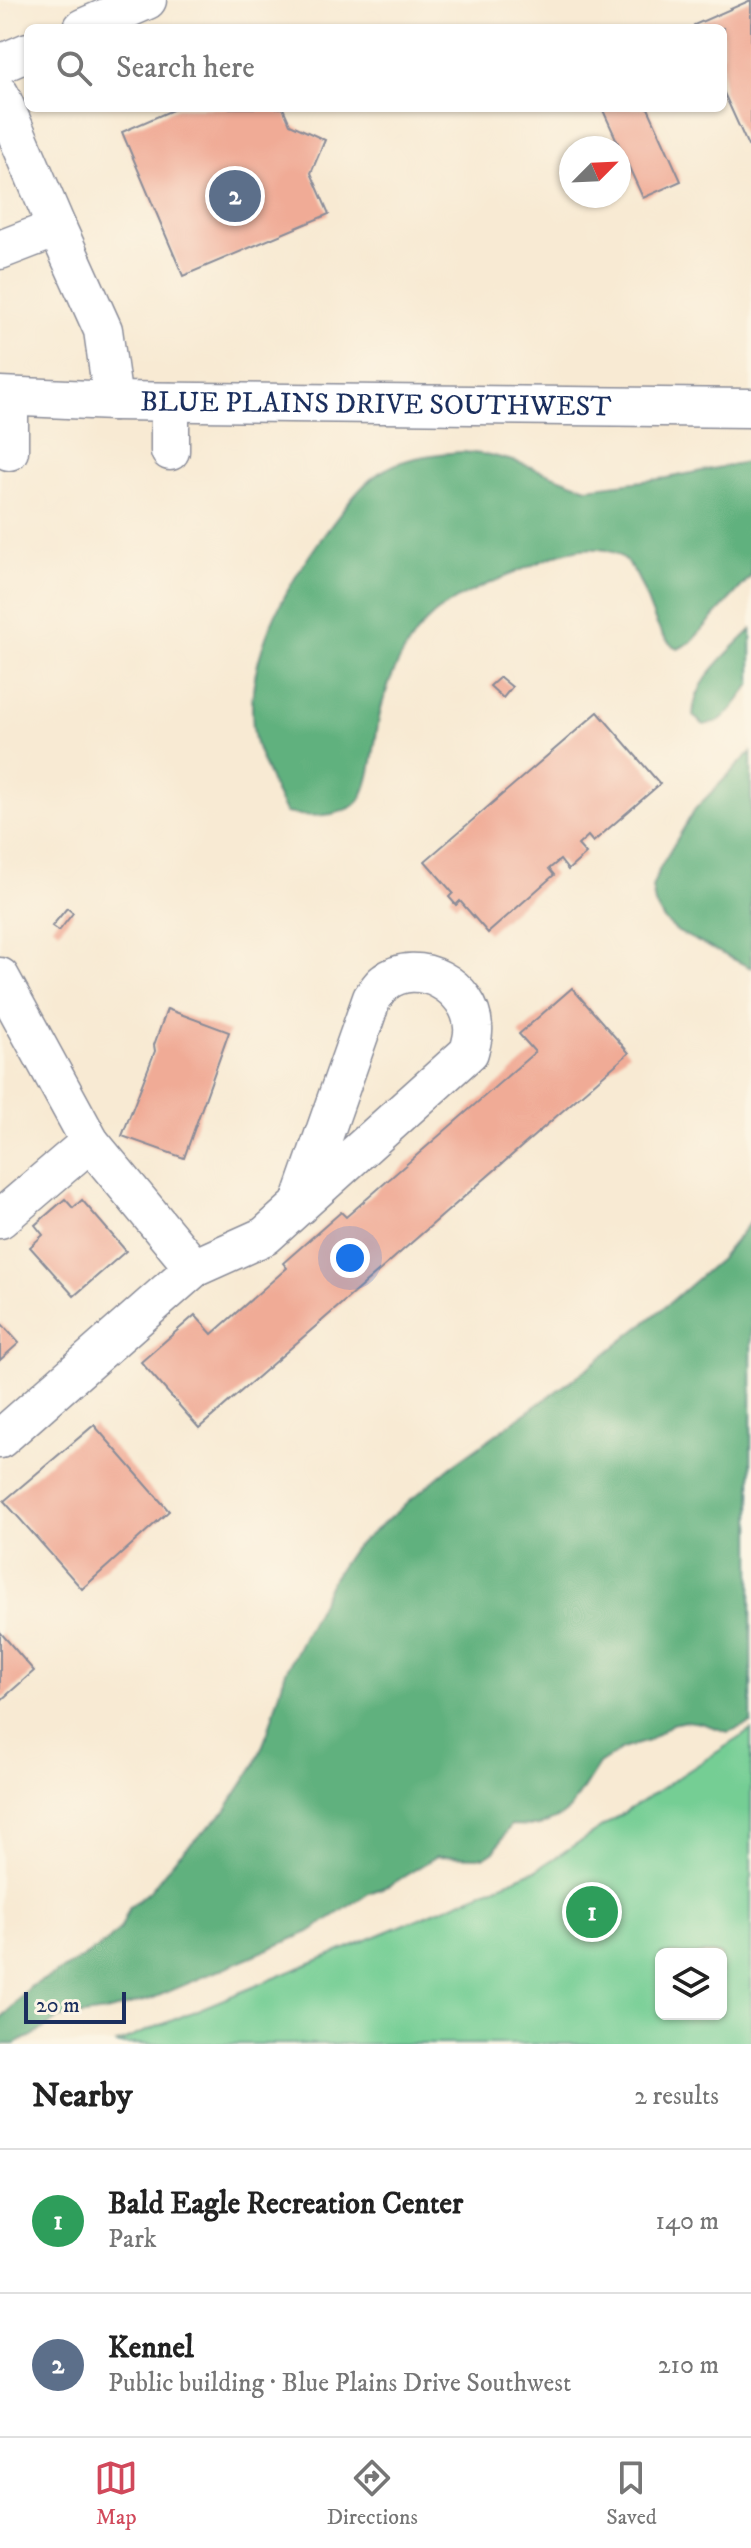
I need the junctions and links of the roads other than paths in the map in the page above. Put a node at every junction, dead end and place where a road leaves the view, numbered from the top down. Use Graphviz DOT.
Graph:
graph roads {
  1 [pos="147,0"];
  2 [pos="92,24"];
  3 [pos="24,54"];
  4 [pos="0,64"];
  5 [pos="0,95"];
  6 [pos="57,228"];
  7 [pos="0,250"];
  8 [pos="4,396"];
  9 [pos="113,401"];
  10 [pos="170,402"];
  11 [pos="751,408"];
  12 [pos="9,451"];
  13 [pos="170,451"];
  14 [pos="0,977"];
  15 [pos="90,1142"];
  16 [pos="299,1206"];
  17 [pos="0,1219"];
  18 [pos="194,1268"];
  19 [pos="0,1439"];
  1 -- 2 [label="street"];
  3 -- 4 [label="street"];
  5 -- 6 [label="street"];
  6 -- 7 [label="street"];
  6 -- 9 [label="street"];
  8 -- 9 [label="street, BLUE PLAINS DRIVE SOUTHWEST"];
  8 -- 12 [label="street"];
  9 -- 10 [label="street, BLUE PLAINS DRIVE SOUTHWEST"];
  10 -- 11 [label="street, BLUE PLAINS DRIVE SOUTHWEST"];
  10 -- 13 [label="street"];
  14 -- 15 [label="street"];
  15 -- 17 [label="street"];
  15 -- 18 [label="street"];
  16 -- 16 [label="street"];
  16 -- 18 [label="street"];
  18 -- 19 [label="street"];
}
